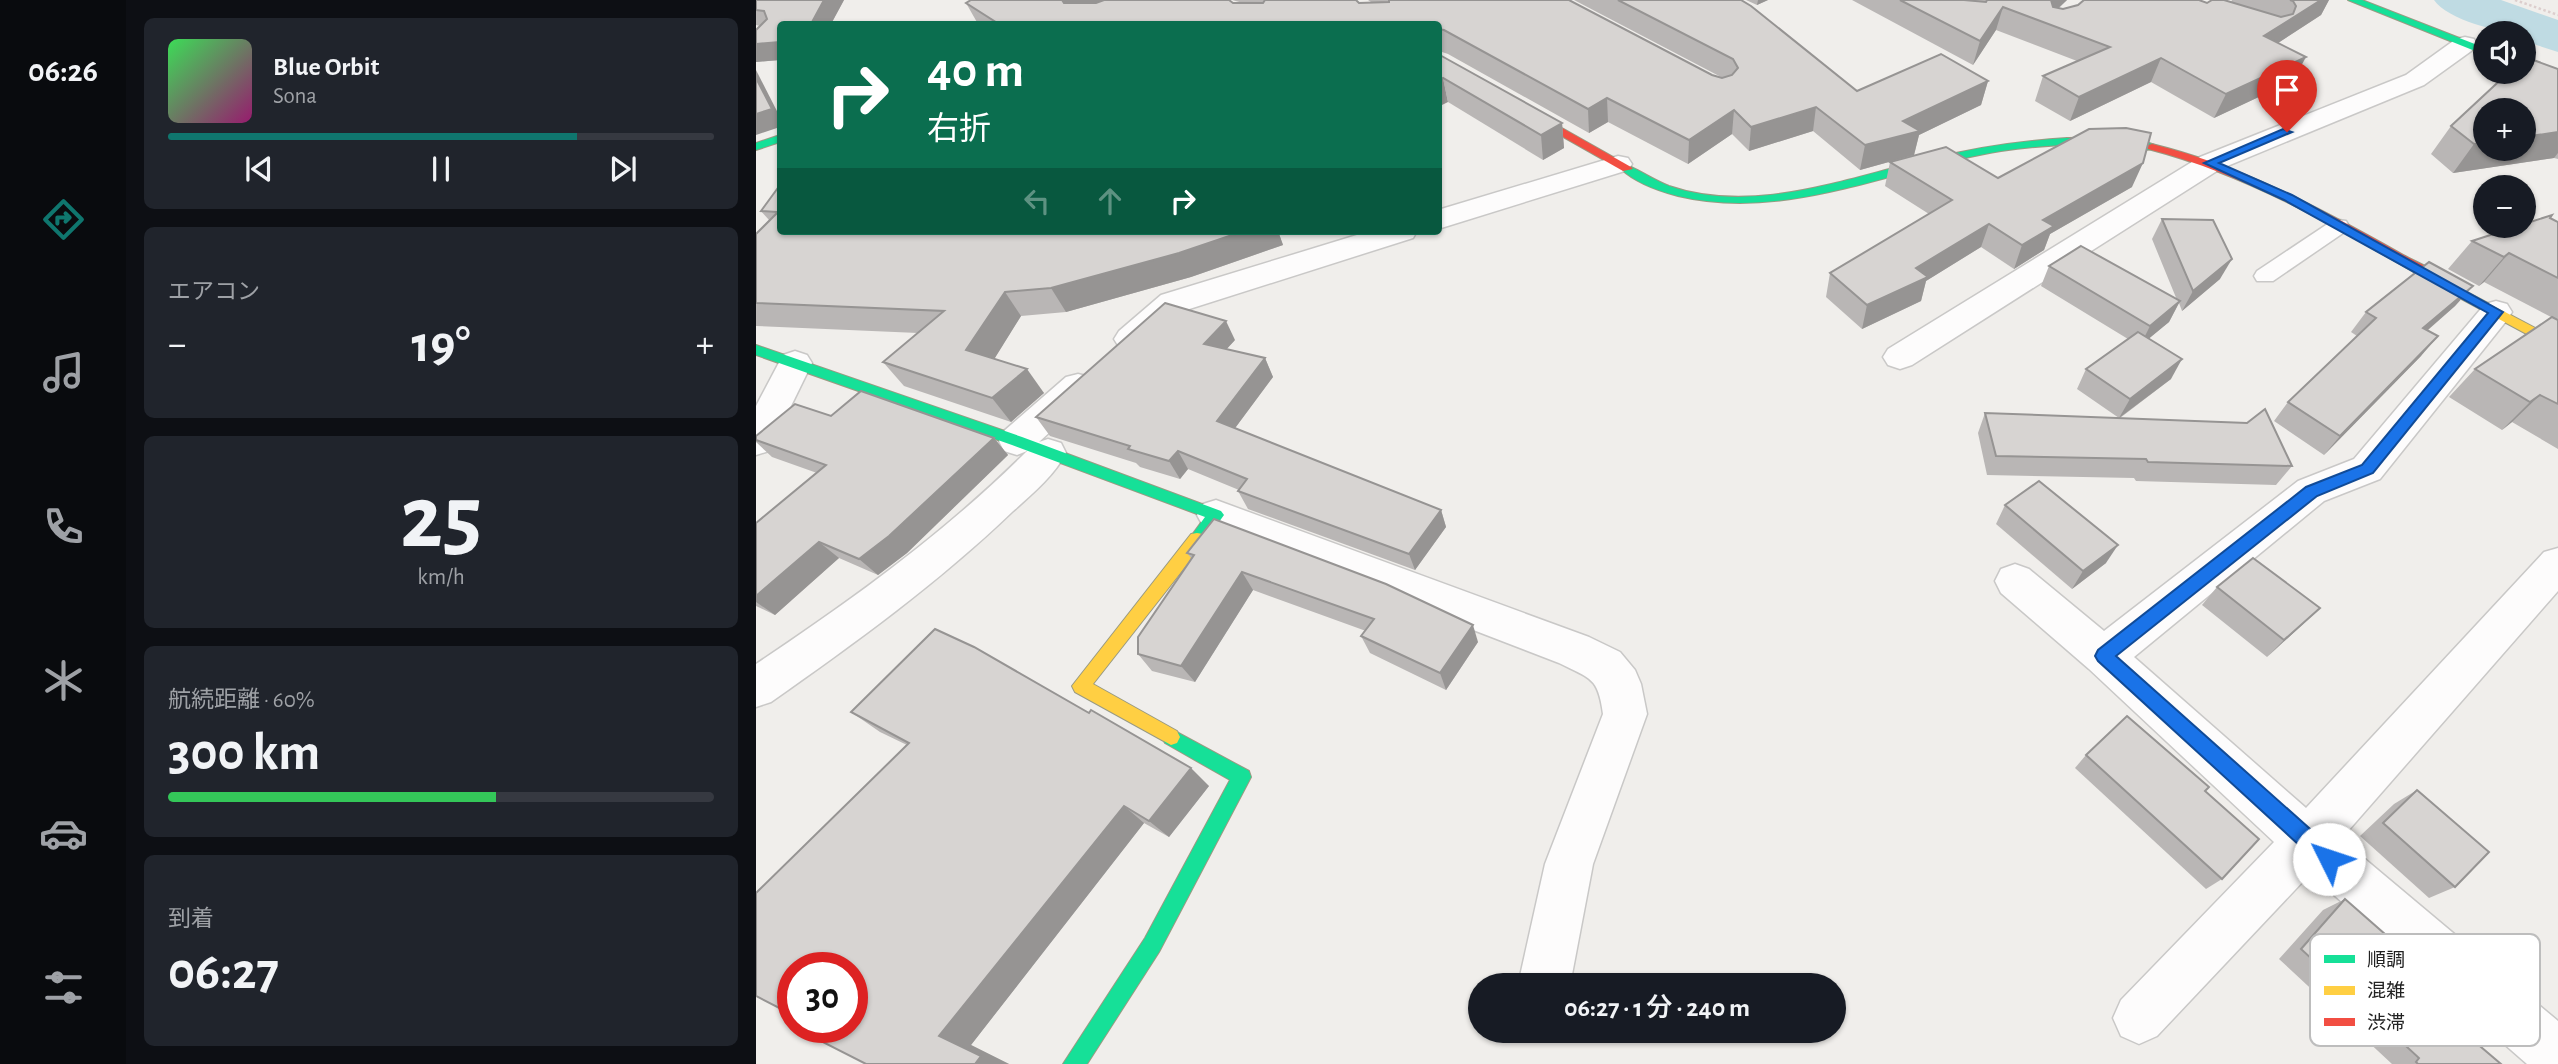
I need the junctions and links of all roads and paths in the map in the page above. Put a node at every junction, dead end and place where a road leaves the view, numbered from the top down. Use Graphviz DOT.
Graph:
graph roads {
  1 [pos="2353,0"];
  2 [pos="2515,0"];
  3 [pos="2558,15"];
  4 [pos="2473,47"];
  5 [pos="2473,49"];
  6 [pos="1442,63"];
  7 [pos="777,139"];
  8 [pos="756,147"];
  9 [pos="2210,163"];
  10 [pos="1618,164"];
  11 [pos="1442,219"];
  12 [pos="2340,226"];
  13 [pos="1389,235"];
  14 [pos="2265,276"];
  15 [pos="2496,312"];
  16 [pos="2558,346"];
  17 [pos="756,350"];
  18 [pos="1900,357"];
  19 [pos="795,363"];
  20 [pos="756,441"];
  21 [pos="1032,447"];
  22 [pos="1216,515"];
  23 [pos="2558,564"];
  24 [pos="2015,581"];
  25 [pos="2104,656"];
  26 [pos="756,688"];
  27 [pos="2308,841"];
  28 [pos="2416,934"];
  29 [pos="1546,973"];
  30 [pos="2140,1018"];
  31 [pos="2540,1041"];
  32 [pos="2558,1056"];
  33 [pos="1074,1064"];
  1 -- 4 [label="street"];
  2 -- 3 [label="path"];
  5 -- 9 [label="street"];
  6 -- 10 [label="street"];
  7 -- 8 [label="street"];
  9 -- 10 [label="street"];
  9 -- 12 [label="street"];
  9 -- 18 [label="street"];
  10 -- 11 [label="street"];
  12 -- 14 [label="lane"];
  12 -- 15 [label="street"];
  13 -- 21 [label="street"];
  15 -- 16 [label="street"];
  15 -- 25 [label="street"];
  17 -- 19 [label="street"];
  19 -- 20 [label="street"];
  19 -- 21 [label="street"];
  21 -- 22 [label="street"];
  21 -- 26 [label="street"];
  22 -- 29 [label="street"];
  22 -- 33 [label="street"];
  23 -- 27 [label="street"];
  24 -- 25 [label="street"];
  25 -- 27 [label="street"];
  27 -- 28 [label="street"];
  27 -- 30 [label="street"];
  31 -- 32 [label="street"];
}
